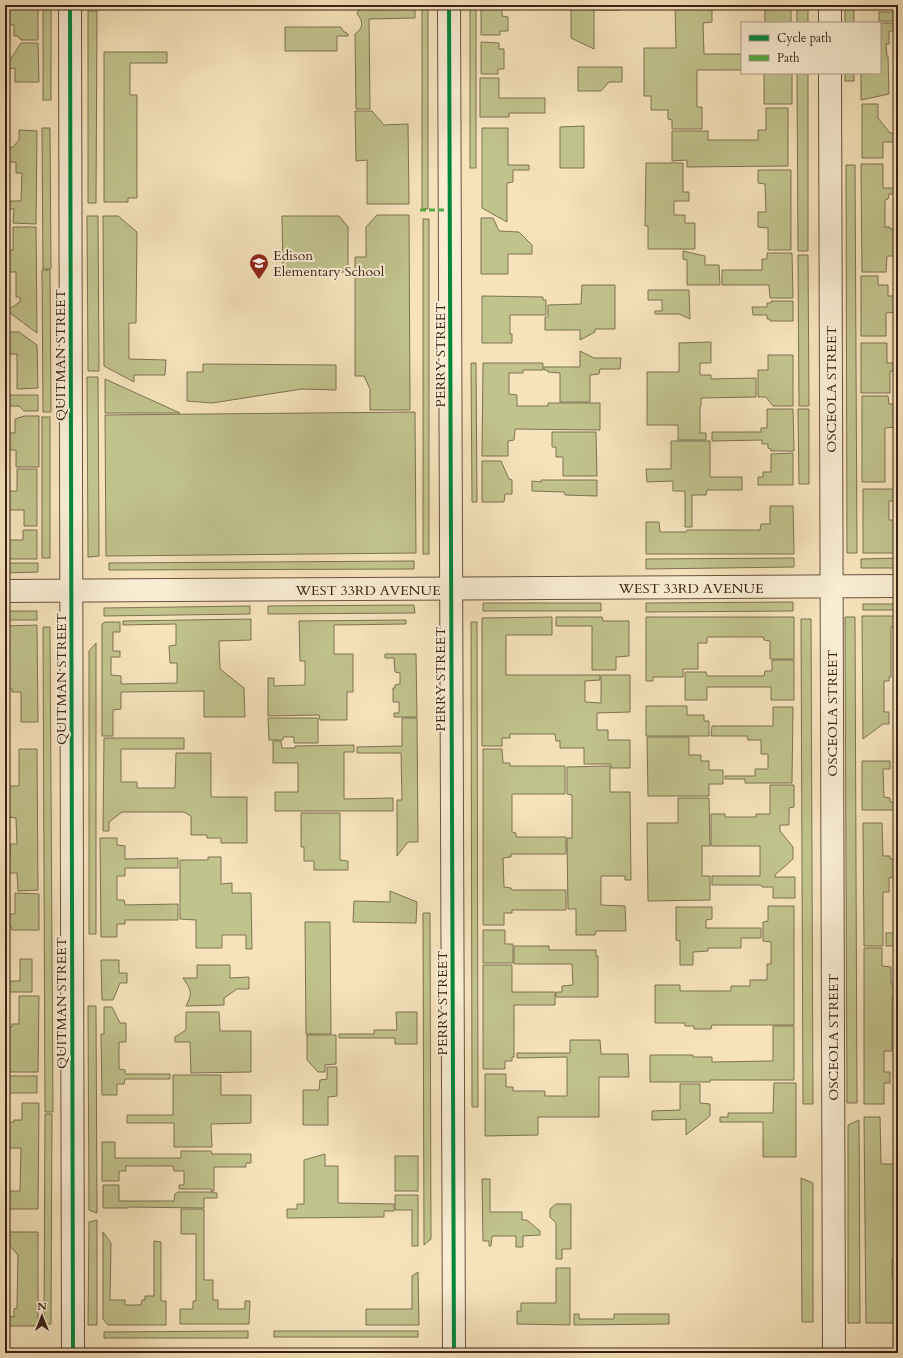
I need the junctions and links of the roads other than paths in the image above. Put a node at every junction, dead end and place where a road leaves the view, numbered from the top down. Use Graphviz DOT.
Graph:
graph roads {
  1 [pos="70,5"];
  2 [pos="449,5"];
  3 [pos="830,5"];
  4 [pos="830,22"];
  5 [pos="830,74"];
  6 [pos="898,586"];
  7 [pos="832,587"];
  8 [pos="451,590"];
  9 [pos="72,591"];
  10 [pos="5,592"];
  11 [pos="73,1353"];
  12 [pos="454,1353"];
  13 [pos="834,1353"];
  1 -- 9 [label="street, QUITMAN STREET"];
  2 -- 8 [label="street, PERRY STREET"];
  3 -- 4 [label="street"];
  5 -- 7 [label="street, OSCEOLA STREET"];
  6 -- 7 [label="street, WEST 33RD AVENUE"];
  7 -- 8 [label="street, WEST 33RD AVENUE"];
  7 -- 13 [label="street, OSCEOLA STREET"];
  8 -- 9 [label="street, WEST 33RD AVENUE"];
  8 -- 12 [label="street, PERRY STREET"];
  9 -- 10 [label="street, WEST 33RD AVENUE"];
  9 -- 11 [label="street, QUITMAN STREET"];
}
